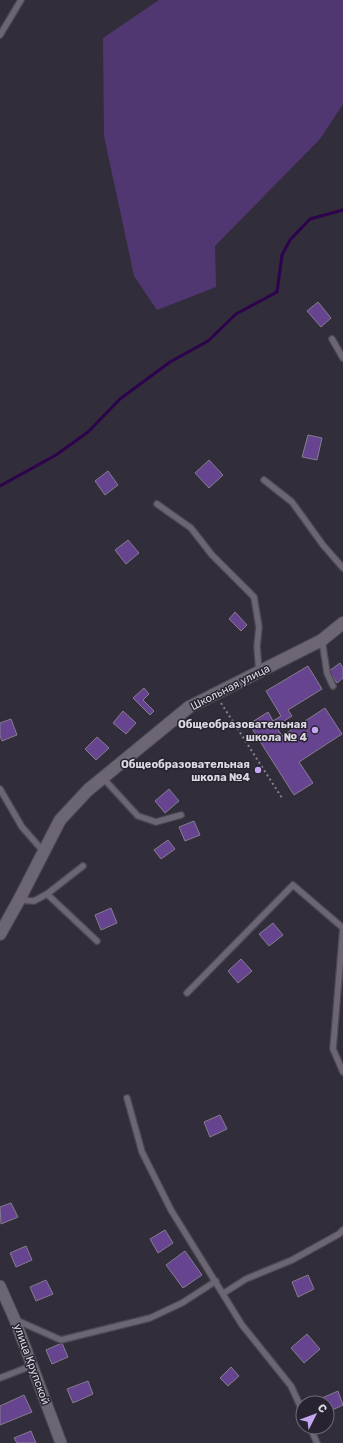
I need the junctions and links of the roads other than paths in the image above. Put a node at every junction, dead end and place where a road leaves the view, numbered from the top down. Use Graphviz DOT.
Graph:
graph roads {
  1 [pos="21,0"];
  2 [pos="0,35"];
  3 [pos="332,339"];
  4 [pos="343,358"];
  5 [pos="264,480"];
  6 [pos="157,504"];
  7 [pos="343,568"];
  8 [pos="343,623"];
  9 [pos="322,640"];
  10 [pos="259,672"];
  11 [pos="333,686"];
  12 [pos="103,778"];
  13 [pos="0,789"];
  14 [pos="180,815"];
  15 [pos="42,851"];
  16 [pos="83,866"];
  17 [pos="47,894"];
  18 [pos="19,900"];
  19 [pos="343,928"];
  20 [pos="0,934"];
  21 [pos="97,942"];
  22 [pos="186,993"];
  23 [pos="343,1072"];
  24 [pos="127,1098"];
  25 [pos="343,1230"];
  26 [pos="216,1280"];
  27 [pos="0,1286"];
  28 [pos="224,1293"];
  29 [pos="15,1320"];
  30 [pos="31,1366"];
  31 [pos="0,1378"];
  32 [pos="295,1395"];
  33 [pos="60,1443"];
  1 -- 2 [label="lane"];
  3 -- 4 [label="lane"];
  5 -- 7 [label="lane"];
  6 -- 10 [label="lane"];
  8 -- 9 [label="street, Школьная улица"];
  9 -- 10 [label="street, Школьная улица"];
  9 -- 11 [label="lane"];
  10 -- 12 [label="street, Школьная улица"];
  12 -- 14 [label="lane"];
  12 -- 15 [label="street, Школьная улица"];
  13 -- 15 [label="lane"];
  15 -- 18 [label="street, Школьная улица"];
  16 -- 17 [label="lane"];
  17 -- 18 [label="lane"];
  17 -- 21 [label="lane"];
  18 -- 20 [label="street, Школьная улица"];
  19 -- 22 [label="lane"];
  19 -- 23 [label="lane"];
  24 -- 26 [label="lane"];
  25 -- 28 [label="lane"];
  26 -- 28 [label="lane"];
  26 -- 29 [label="lane"];
  27 -- 29 [label="street, улица Крупской"];
  28 -- 32 [label="lane"];
  29 -- 30 [label="street, улица Крупской"];
  30 -- 31 [label="lane"];
  30 -- 33 [label="street, улица Крупской"];
}
